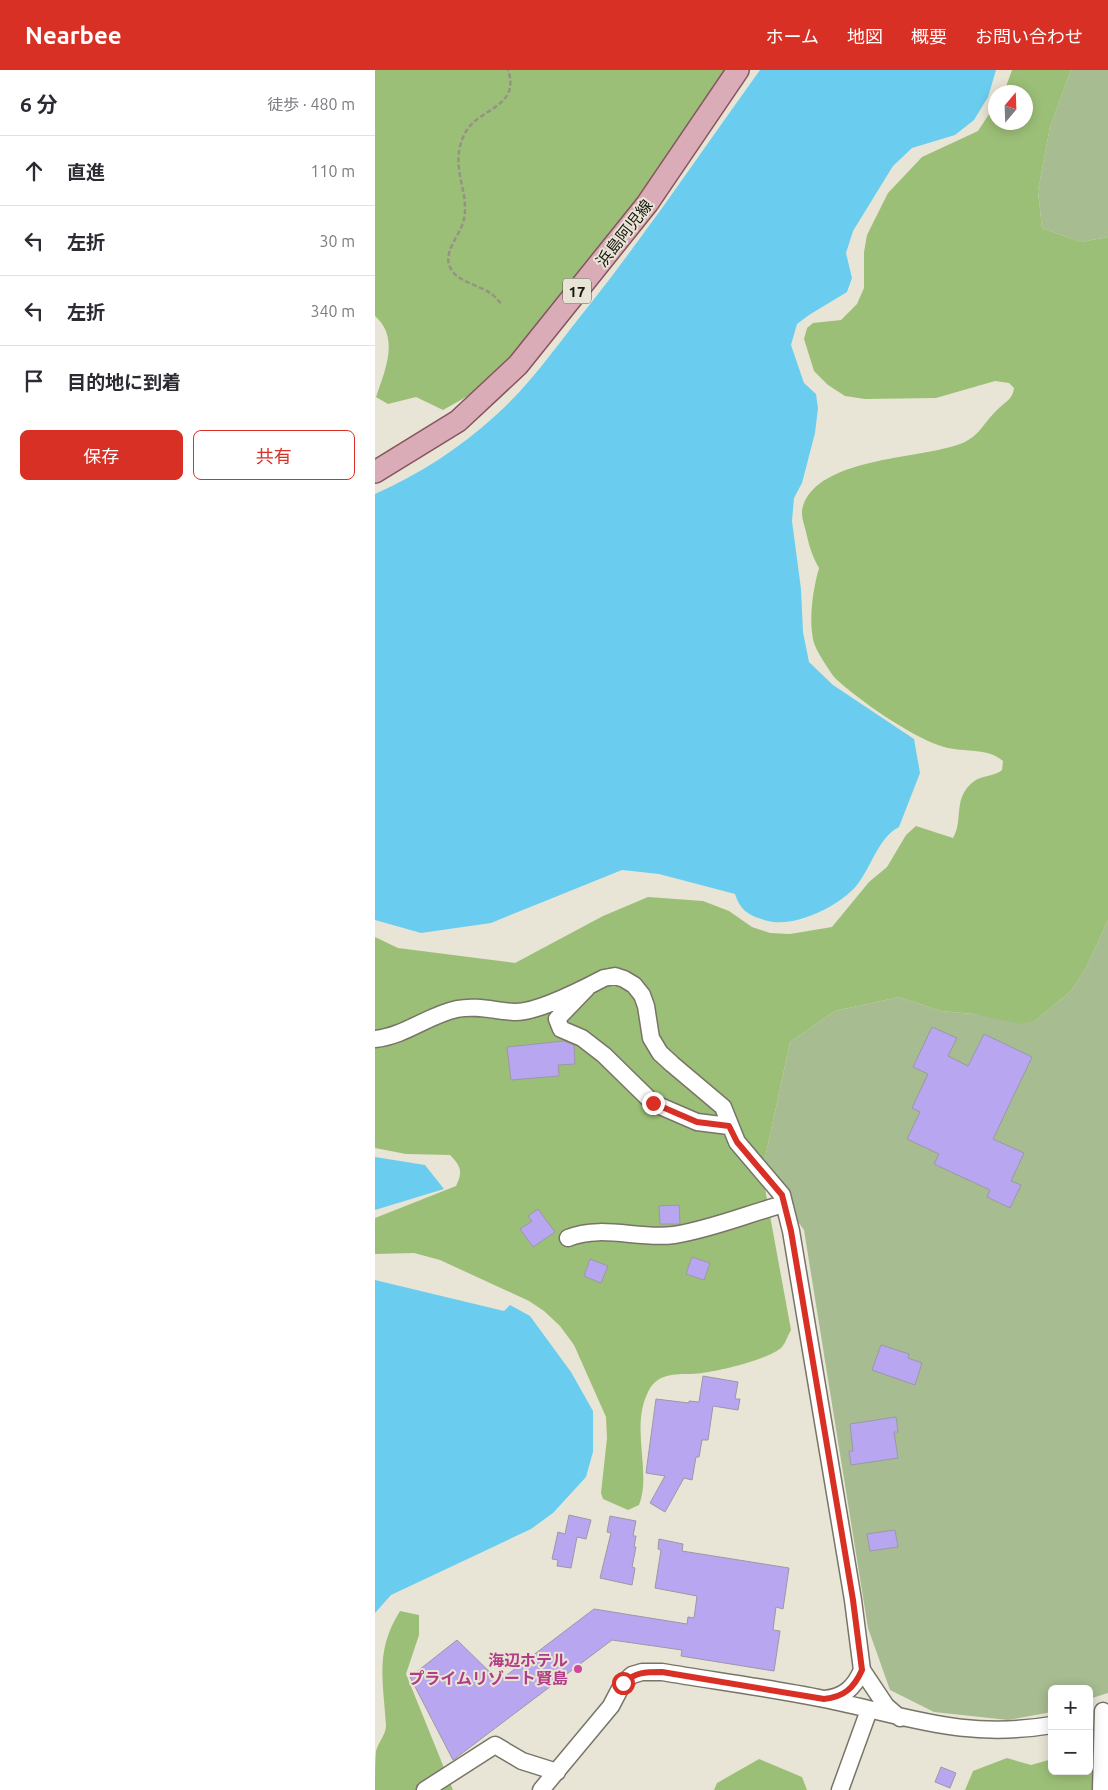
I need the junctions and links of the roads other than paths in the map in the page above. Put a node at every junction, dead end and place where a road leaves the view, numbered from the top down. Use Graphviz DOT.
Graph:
graph roads {
  1 [pos="738,70"];
  2 [pos="375,472"];
  3 [pos="588,986"];
  4 [pos="375,1039"];
  5 [pos="729,1126"];
  6 [pos="784,1204"];
  7 [pos="568,1238"];
  8 [pos="862,1670"];
  9 [pos="824,1699"];
  10 [pos="869,1710"];
  11 [pos="1100,1712"];
  12 [pos="900,1718"];
  13 [pos="1048,1725"];
  14 [pos="557,1772"];
  15 [pos="425,1790"];
  16 [pos="541,1790"];
  17 [pos="840,1790"];
  18 [pos="1101,1790"];
  1 -- 2 [label="main road, 浜島阿児線 / 17"];
  3 -- 4 [label="street"];
  3 -- 5 [label="street"];
  3 -- 5 [label="street"];
  5 -- 6 [label="street"];
  6 -- 7 [label="street"];
  6 -- 8 [label="street"];
  8 -- 9 [label="street"];
  8 -- 12 [label="street"];
  9 -- 10 [label="street"];
  9 -- 14 [label="street"];
  10 -- 12 [label="street"];
  10 -- 17 [label="street"];
  11 -- 18 [label="street"];
  12 -- 13 [label="street"];
  14 -- 15 [label="street"];
  14 -- 16 [label="street"];
}
